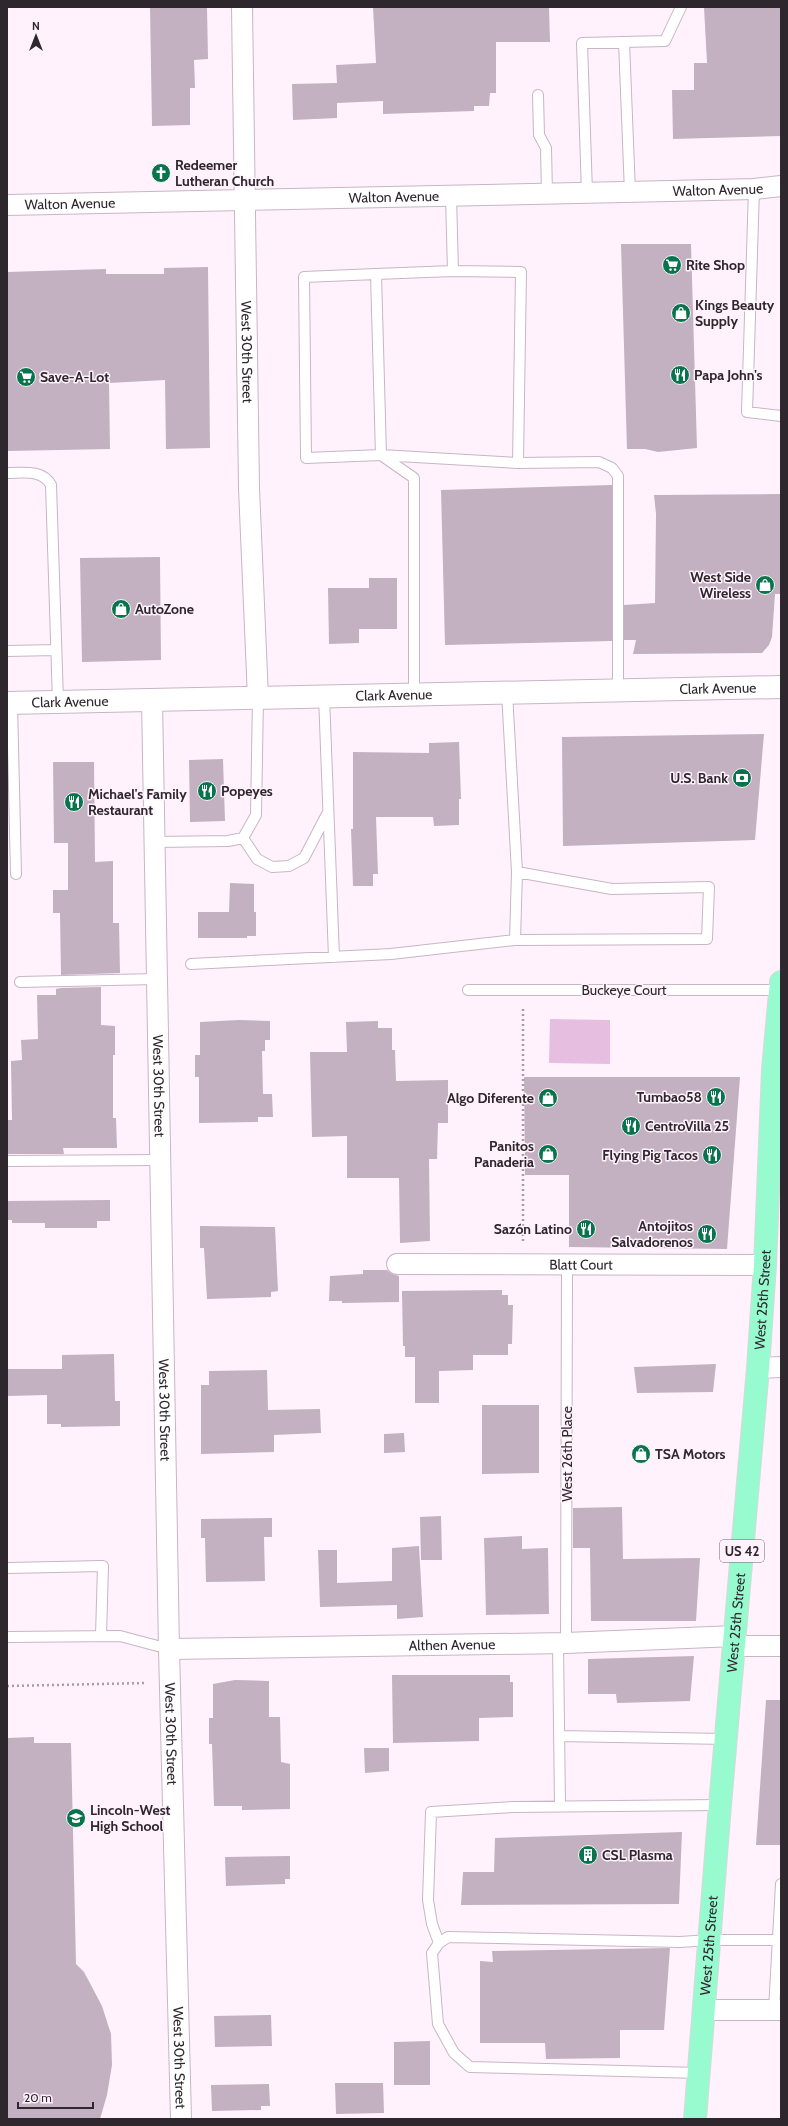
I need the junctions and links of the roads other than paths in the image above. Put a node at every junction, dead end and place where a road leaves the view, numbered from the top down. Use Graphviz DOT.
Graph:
graph roads {
  1 [pos="242,7"];
  2 [pos="681,7"];
  3 [pos="624,42"];
  4 [pos="538,95"];
  5 [pos="781,186"];
  6 [pos="754,189"];
  7 [pos="630,192"];
  8 [pos="587,193"];
  9 [pos="547,194"];
  10 [pos="451,196"];
  11 [pos="244,198"];
  12 [pos="7,205"];
  13 [pos="453,271"];
  14 [pos="376,274"];
  15 [pos="781,416"];
  16 [pos="381,455"];
  17 [pos="518,463"];
  18 [pos="7,473"];
  19 [pos="56,650"];
  20 [pos="7,651"];
  21 [pos="781,687"];
  22 [pos="618,690"];
  23 [pos="507,692"];
  24 [pos="414,694"];
  25 [pos="324,696"];
  26 [pos="258,698"];
  27 [pos="152,700"];
  28 [pos="58,702"];
  29 [pos="10,703"];
  30 [pos="328,811"];
  31 [pos="243,838"];
  32 [pos="154,842"];
  33 [pos="517,872"];
  34 [pos="16,874"];
  35 [pos="515,940"];
  36 [pos="334,957"];
  37 [pos="191,964"];
  38 [pos="157,979"];
  39 [pos="20,982"];
  40 [pos="781,986"];
  41 [pos="468,990"];
  42 [pos="777,1069"];
  43 [pos="160,1160"];
  44 [pos="7,1162"];
  45 [pos="397,1264"];
  46 [pos="765,1265"];
  47 [pos="567,1266"];
  48 [pos="781,1367"];
  49 [pos="758,1368"];
  50 [pos="7,1568"];
  51 [pos="101,1636"];
  52 [pos="7,1637"];
  53 [pos="734,1641"];
  54 [pos="562,1643"];
  55 [pos="781,1646"];
  56 [pos="169,1649"];
  57 [pos="559,1736"];
  58 [pos="726,1739"];
  59 [pos="720,1805"];
  60 [pos="560,1806"];
  61 [pos="781,1884"];
  62 [pos="710,1940"];
  63 [pos="779,1940"];
  64 [pos="438,1943"];
  65 [pos="703,2010"];
  66 [pos="777,2010"];
  67 [pos="699,2073"];
  68 [pos="182,2119"];
  69 [pos="695,2119"];
  1 -- 11 [label="street, West 30th Street"];
  2 -- 3 [label="lane"];
  3 -- 7 [label="lane"];
  3 -- 8 [label="lane"];
  4 -- 9 [label="lane"];
  5 -- 6 [label="street, Walton Avenue"];
  6 -- 7 [label="street, Walton Avenue"];
  6 -- 15 [label="lane"];
  7 -- 8 [label="street, Walton Avenue"];
  8 -- 9 [label="street, Walton Avenue"];
  9 -- 10 [label="street, Walton Avenue"];
  10 -- 11 [label="street, Walton Avenue"];
  10 -- 13 [label="lane"];
  11 -- 12 [label="street, Walton Avenue"];
  11 -- 26 [label="street, West 30th Street"];
  13 -- 14 [label="lane"];
  13 -- 17 [label="lane"];
  14 -- 16 [label="lane"];
  14 -- 16 [label="lane"];
  16 -- 17 [label="lane"];
  16 -- 24 [label="lane"];
  17 -- 22 [label="lane"];
  18 -- 19 [label="lane"];
  19 -- 20 [label="lane"];
  19 -- 28 [label="lane"];
  21 -- 22 [label="street, Clark Avenue"];
  22 -- 23 [label="street, Clark Avenue"];
  23 -- 24 [label="street, Clark Avenue"];
  23 -- 33 [label="lane"];
  24 -- 25 [label="street, Clark Avenue"];
  25 -- 26 [label="street, Clark Avenue"];
  25 -- 30 [label="lane"];
  26 -- 27 [label="street, Clark Avenue"];
  26 -- 31 [label="lane"];
  27 -- 28 [label="street, Clark Avenue"];
  27 -- 32 [label="street, West 30th Street"];
  28 -- 29 [label="street, Clark Avenue"];
  29 -- 34 [label="lane"];
  30 -- 31 [label="lane"];
  30 -- 36 [label="lane"];
  31 -- 32 [label="lane"];
  32 -- 38 [label="street, West 30th Street"];
  33 -- 35 [label="lane"];
  33 -- 35 [label="lane"];
  35 -- 36 [label="lane"];
  36 -- 37 [label="lane"];
  38 -- 39 [label="lane"];
  38 -- 43 [label="street, West 30th Street"];
  40 -- 41 [label="lane, Buckeye Court"];
  40 -- 42 [label="main road, West 25th Street / US 42"];
  42 -- 46 [label="main road, West 25th Street / US 42"];
  43 -- 44 [label="lane"];
  43 -- 56 [label="street, West 30th Street"];
  45 -- 47 [label="street, Blatt Court"];
  46 -- 47 [label="street, Blatt Court"];
  46 -- 49 [label="main road, West 25th Street / US 42"];
  47 -- 54 [label="lane, West 26th Place"];
  48 -- 49 [label="street"];
  49 -- 53 [label="main road, West 25th Street / US 42"];
  50 -- 51 [label="lane"];
  51 -- 52 [label="lane"];
  51 -- 56 [label="lane"];
  53 -- 54 [label="street, Althen Avenue"];
  53 -- 55 [label="street, Althen Avenue"];
  53 -- 58 [label="main road, West 25th Street / US 42"];
  54 -- 56 [label="street, Althen Avenue"];
  54 -- 57 [label="lane, West 26th Place"];
  56 -- 68 [label="street, West 30th Street"];
  57 -- 58 [label="lane"];
  57 -- 60 [label="lane, West 26th Place"];
  58 -- 59 [label="main road, West 25th Street / US 42"];
  59 -- 60 [label="lane"];
  59 -- 62 [label="main road, West 25th Street / US 42"];
  60 -- 64 [label="lane"];
  61 -- 63 [label="lane"];
  62 -- 63 [label="lane"];
  62 -- 64 [label="lane"];
  62 -- 65 [label="main road, West 25th Street / US 42"];
  63 -- 66 [label="lane"];
  64 -- 67 [label="lane"];
  65 -- 66 [label="street"];
  65 -- 67 [label="main road, West 25th Street / US 42"];
  67 -- 69 [label="main road, West 25th Street / US 42"];
}
